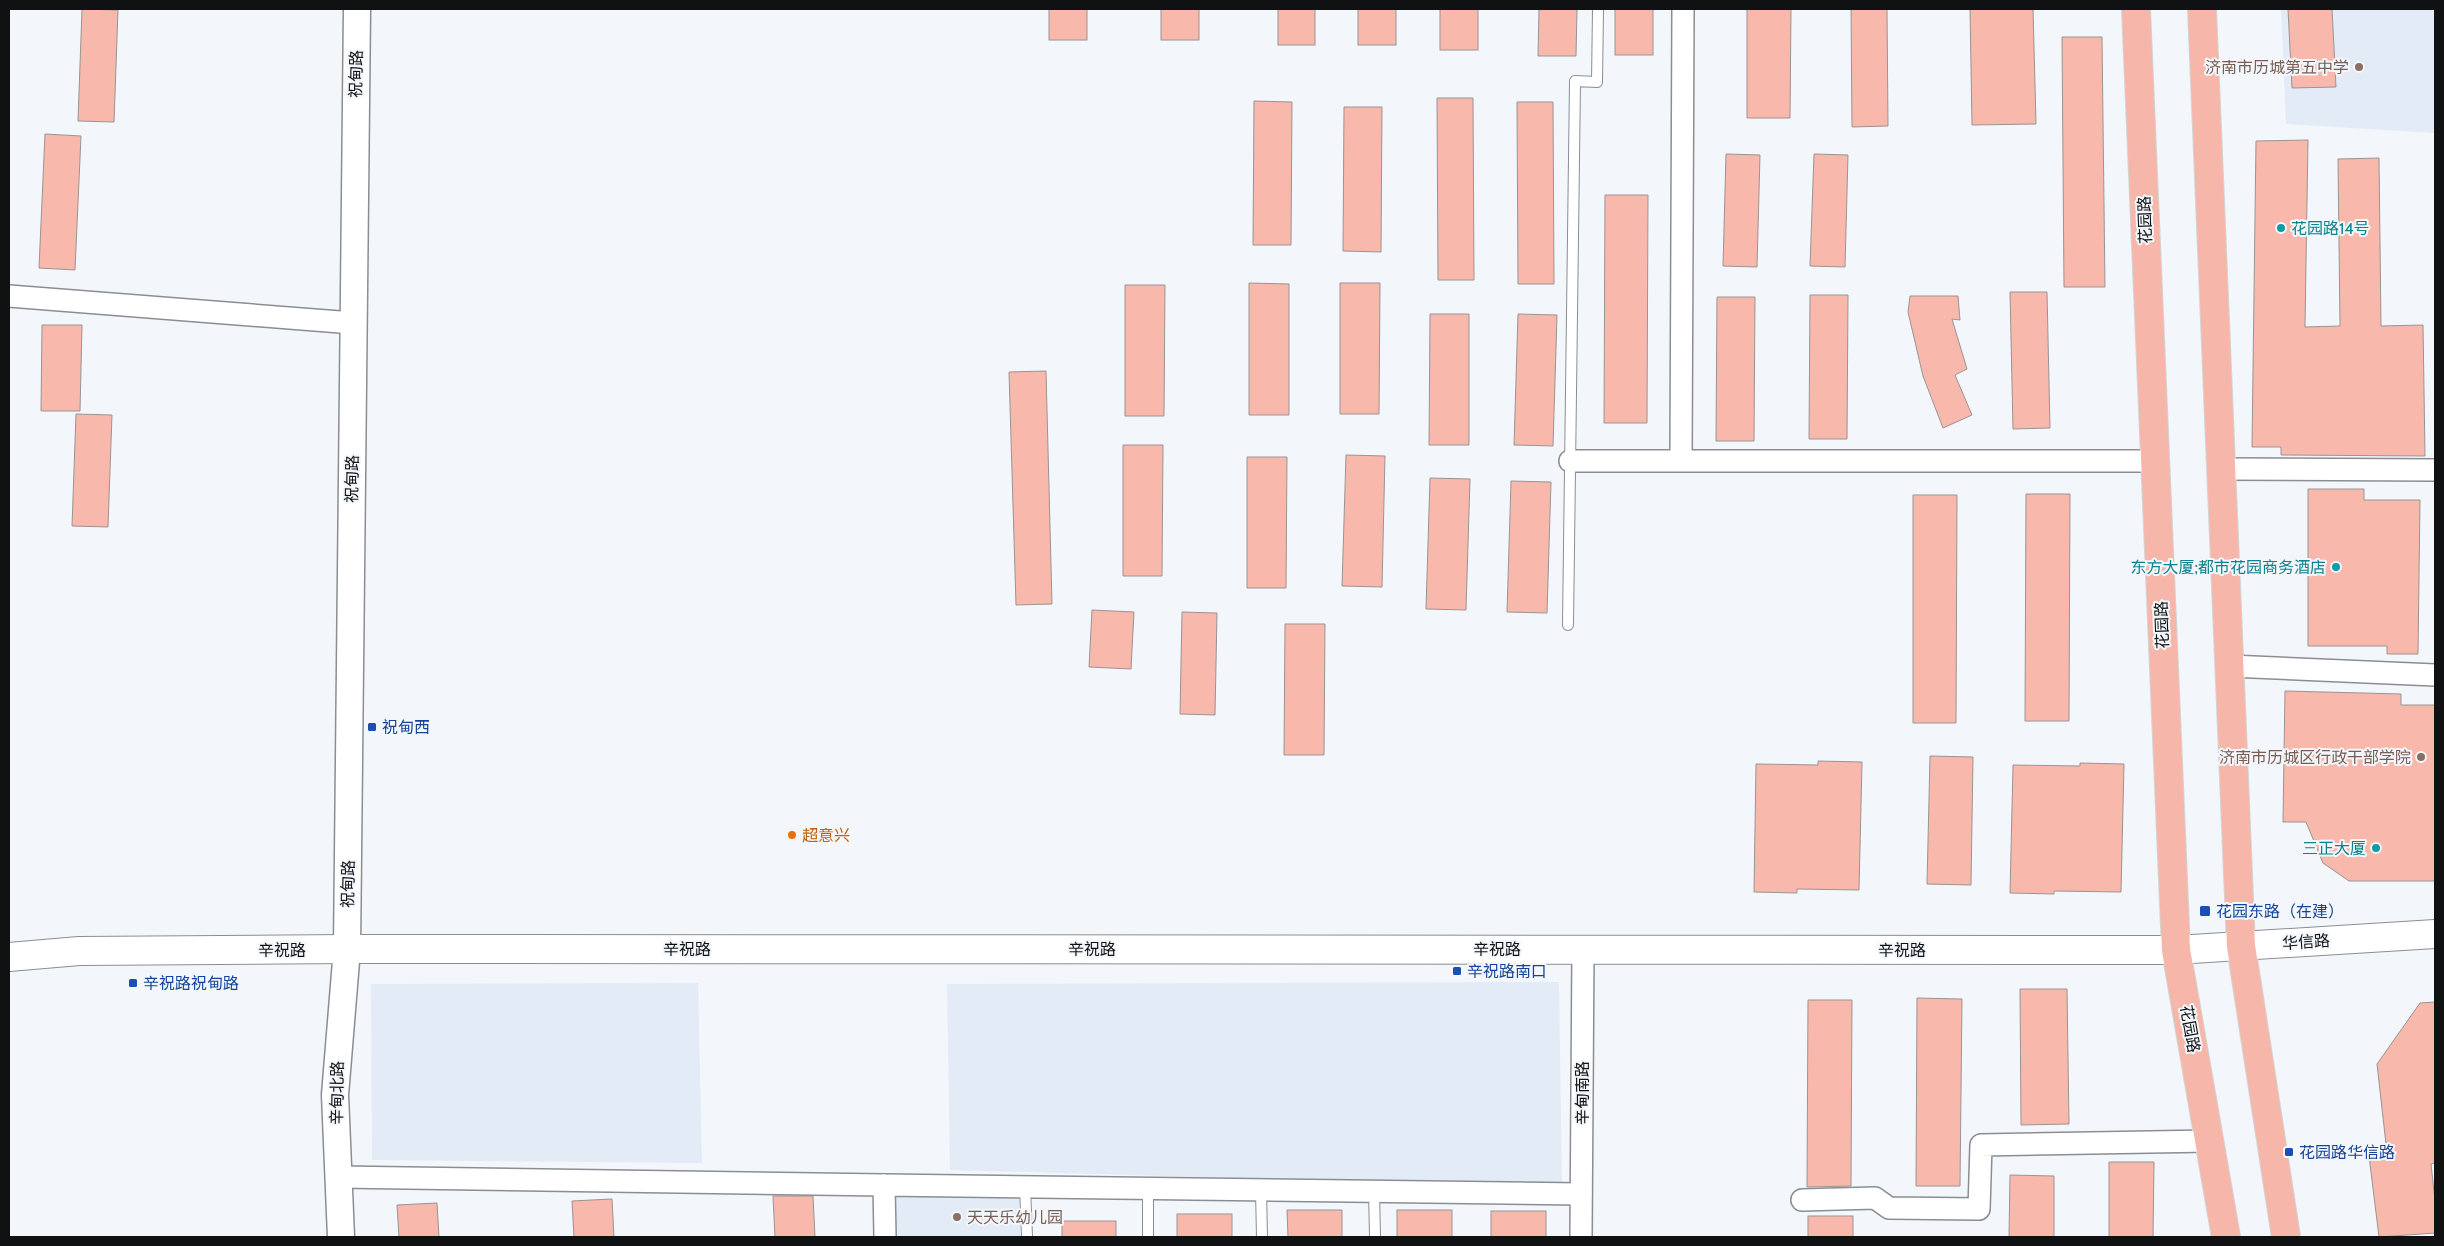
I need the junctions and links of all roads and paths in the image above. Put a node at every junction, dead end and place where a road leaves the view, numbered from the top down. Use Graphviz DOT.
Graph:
graph roads {
  1 [pos="357,9"];
  2 [pos="1598,9"];
  3 [pos="1683,9"];
  4 [pos="2136,9"];
  5 [pos="2202,9"];
  6 [pos="9,296"];
  7 [pos="354,323"];
  8 [pos="1681,460"];
  9 [pos="1570,461"];
  10 [pos="2155,461"];
  11 [pos="2222,469"];
  12 [pos="2435,470"];
  13 [pos="1568,625"];
  14 [pos="2230,666"];
  15 [pos="2435,675"];
  16 [pos="2435,934"];
  17 [pos="2241,946"];
  18 [pos="1583,949"];
  19 [pos="347,950"];
  20 [pos="2176,950"];
  21 [pos="9,956"];
  22 [pos="2209,1141"];
  23 [pos="338,1177"];
  24 [pos="884,1185"];
  25 [pos="1026,1186"];
  26 [pos="1148,1188"];
  27 [pos="1261,1190"];
  28 [pos="1374,1191"];
  29 [pos="1581,1194"];
  30 [pos="1802,1200"];
  31 [pos="341,1237"];
  32 [pos="885,1237"];
  33 [pos="1027,1237"];
  34 [pos="1148,1237"];
  35 [pos="1262,1237"];
  36 [pos="1375,1237"];
  37 [pos="1581,1237"];
  38 [pos="2226,1237"];
  39 [pos="2286,1237"];
  1 -- 7 [label="street, 祝甸路"];
  2 -- 9 [label="lane"];
  3 -- 8 [label="street"];
  4 -- 10 [label="main road, 花园路"];
  5 -- 11 [label="main road"];
  6 -- 7 [label="street"];
  7 -- 19 [label="street, 祝甸路"];
  8 -- 9 [label="street"];
  8 -- 10 [label="street"];
  9 -- 13 [label="lane"];
  10 -- 20 [label="main road, 花园路"];
  11 -- 12 [label="street"];
  11 -- 14 [label="main road"];
  14 -- 15 [label="street"];
  14 -- 17 [label="main road"];
  16 -- 17 [label="main road, 华信路"];
  17 -- 20 [label="main road, 华信路"];
  17 -- 39 [label="main road"];
  18 -- 19 [label="main road, 辛祝路"];
  18 -- 20 [label="main road, 辛祝路"];
  18 -- 29 [label="street, 辛甸南路"];
  19 -- 21 [label="main road, 辛祝路"];
  19 -- 23 [label="street, 辛甸北路"];
  20 -- 22 [label="main road, 花园路"];
  22 -- 30 [label="street"];
  22 -- 38 [label="main road, 花园路"];
  23 -- 24 [label="street"];
  23 -- 31 [label="street, 辛甸北路"];
  24 -- 25 [label="street"];
  24 -- 32 [label="street"];
  25 -- 26 [label="street"];
  25 -- 33 [label="lane"];
  26 -- 27 [label="street"];
  26 -- 34 [label="lane"];
  27 -- 28 [label="street"];
  27 -- 35 [label="lane"];
  28 -- 29 [label="street"];
  28 -- 36 [label="lane"];
  29 -- 37 [label="street, 辛甸南路"];
}
